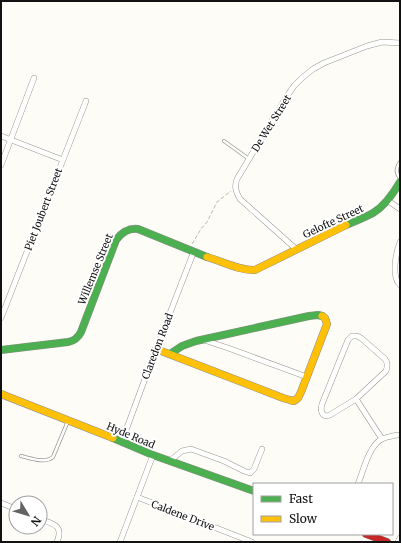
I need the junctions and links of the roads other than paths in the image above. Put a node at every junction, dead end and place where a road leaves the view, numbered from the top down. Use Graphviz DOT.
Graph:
graph roads {
  1 [pos="400,43"];
  2 [pos="34,78"];
  3 [pos="86,101"];
  4 [pos="1,136"];
  5 [pos="11,140"];
  6 [pos="224,141"];
  7 [pos="249,158"];
  8 [pos="62,160"];
  9 [pos="400,162"];
  10 [pos="1,165"];
  11 [pos="400,178"];
  12 [pos="400,182"];
  13 [pos="387,200"];
  14 [pos="400,209"];
  15 [pos="400,242"];
  16 [pos="296,249"];
  17 [pos="192,251"];
  18 [pos="265,265"];
  19 [pos="400,285"];
  20 [pos="1,318"];
  21 [pos="204,340"];
  22 [pos="156,349"];
  23 [pos="1,350"];
  24 [pos="170,354"];
  25 [pos="307,377"];
  26 [pos="1,394"];
  27 [pos="356,399"];
  28 [pos="68,420"];
  29 [pos="397,435"];
  30 [pos="382,439"];
  31 [pos="122,441"];
  32 [pos="262,449"];
  33 [pos="153,455"];
  34 [pos="21,456"];
  35 [pos="170,461"];
  36 [pos="358,483"];
  37 [pos="253,491"];
  38 [pos="137,497"];
  39 [pos="48,522"];
  40 [pos="369,535"];
  41 [pos="400,538"];
  42 [pos="57,542"];
  43 [pos="120,542"];
  44 [pos="252,542"];
  45 [pos="387,542"];
  46 [pos="398,542"];
  1 -- 7 [label="street, De Wet Street"];
  2 -- 5 [label="street"];
  3 -- 8 [label="street, Piet Joubert Street"];
  4 -- 5 [label="street"];
  5 -- 8 [label="street"];
  5 -- 10 [label="street"];
  6 -- 7 [label="lane"];
  7 -- 16 [label="street, De Wet Street"];
  8 -- 20 [label="street, Piet Joubert Street"];
  9 -- 11 [label="lane"];
  12 -- 13 [label="street, Gelofte Street"];
  13 -- 14 [label="street"];
  13 -- 16 [label="street, Gelofte Street"];
  15 -- 19 [label="street"];
  16 -- 18 [label="street, Gelofte Street"];
  17 -- 18 [label="street, Willemse Street"];
  17 -- 22 [label="street, Claredon Road"];
  17 -- 23 [label="street, Willemse Street"];
  21 -- 24 [label="street"];
  21 -- 25 [label="street"];
  21 -- 25 [label="street"];
  22 -- 24 [label="street"];
  22 -- 31 [label="street, Claredon Road"];
  24 -- 25 [label="street"];
  26 -- 28 [label="street, Hyde Road"];
  27 -- 27 [label="street"];
  27 -- 30 [label="street"];
  28 -- 31 [label="street, Hyde Road"];
  28 -- 34 [label="lane"];
  29 -- 30 [label="street"];
  30 -- 36 [label="street"];
  31 -- 33 [label="street, Hyde Road"];
  32 -- 35 [label="street"];
  33 -- 35 [label="street, Hyde Road"];
  33 -- 38 [label="street"];
  35 -- 37 [label="street, Hyde Road"];
  38 -- 43 [label="street"];
  38 -- 44 [label="street, Caldene Drive"];
  39 -- 42 [label="street"];
  40 -- 45 [label="street"];
  41 -- 46 [label="street"];
}
